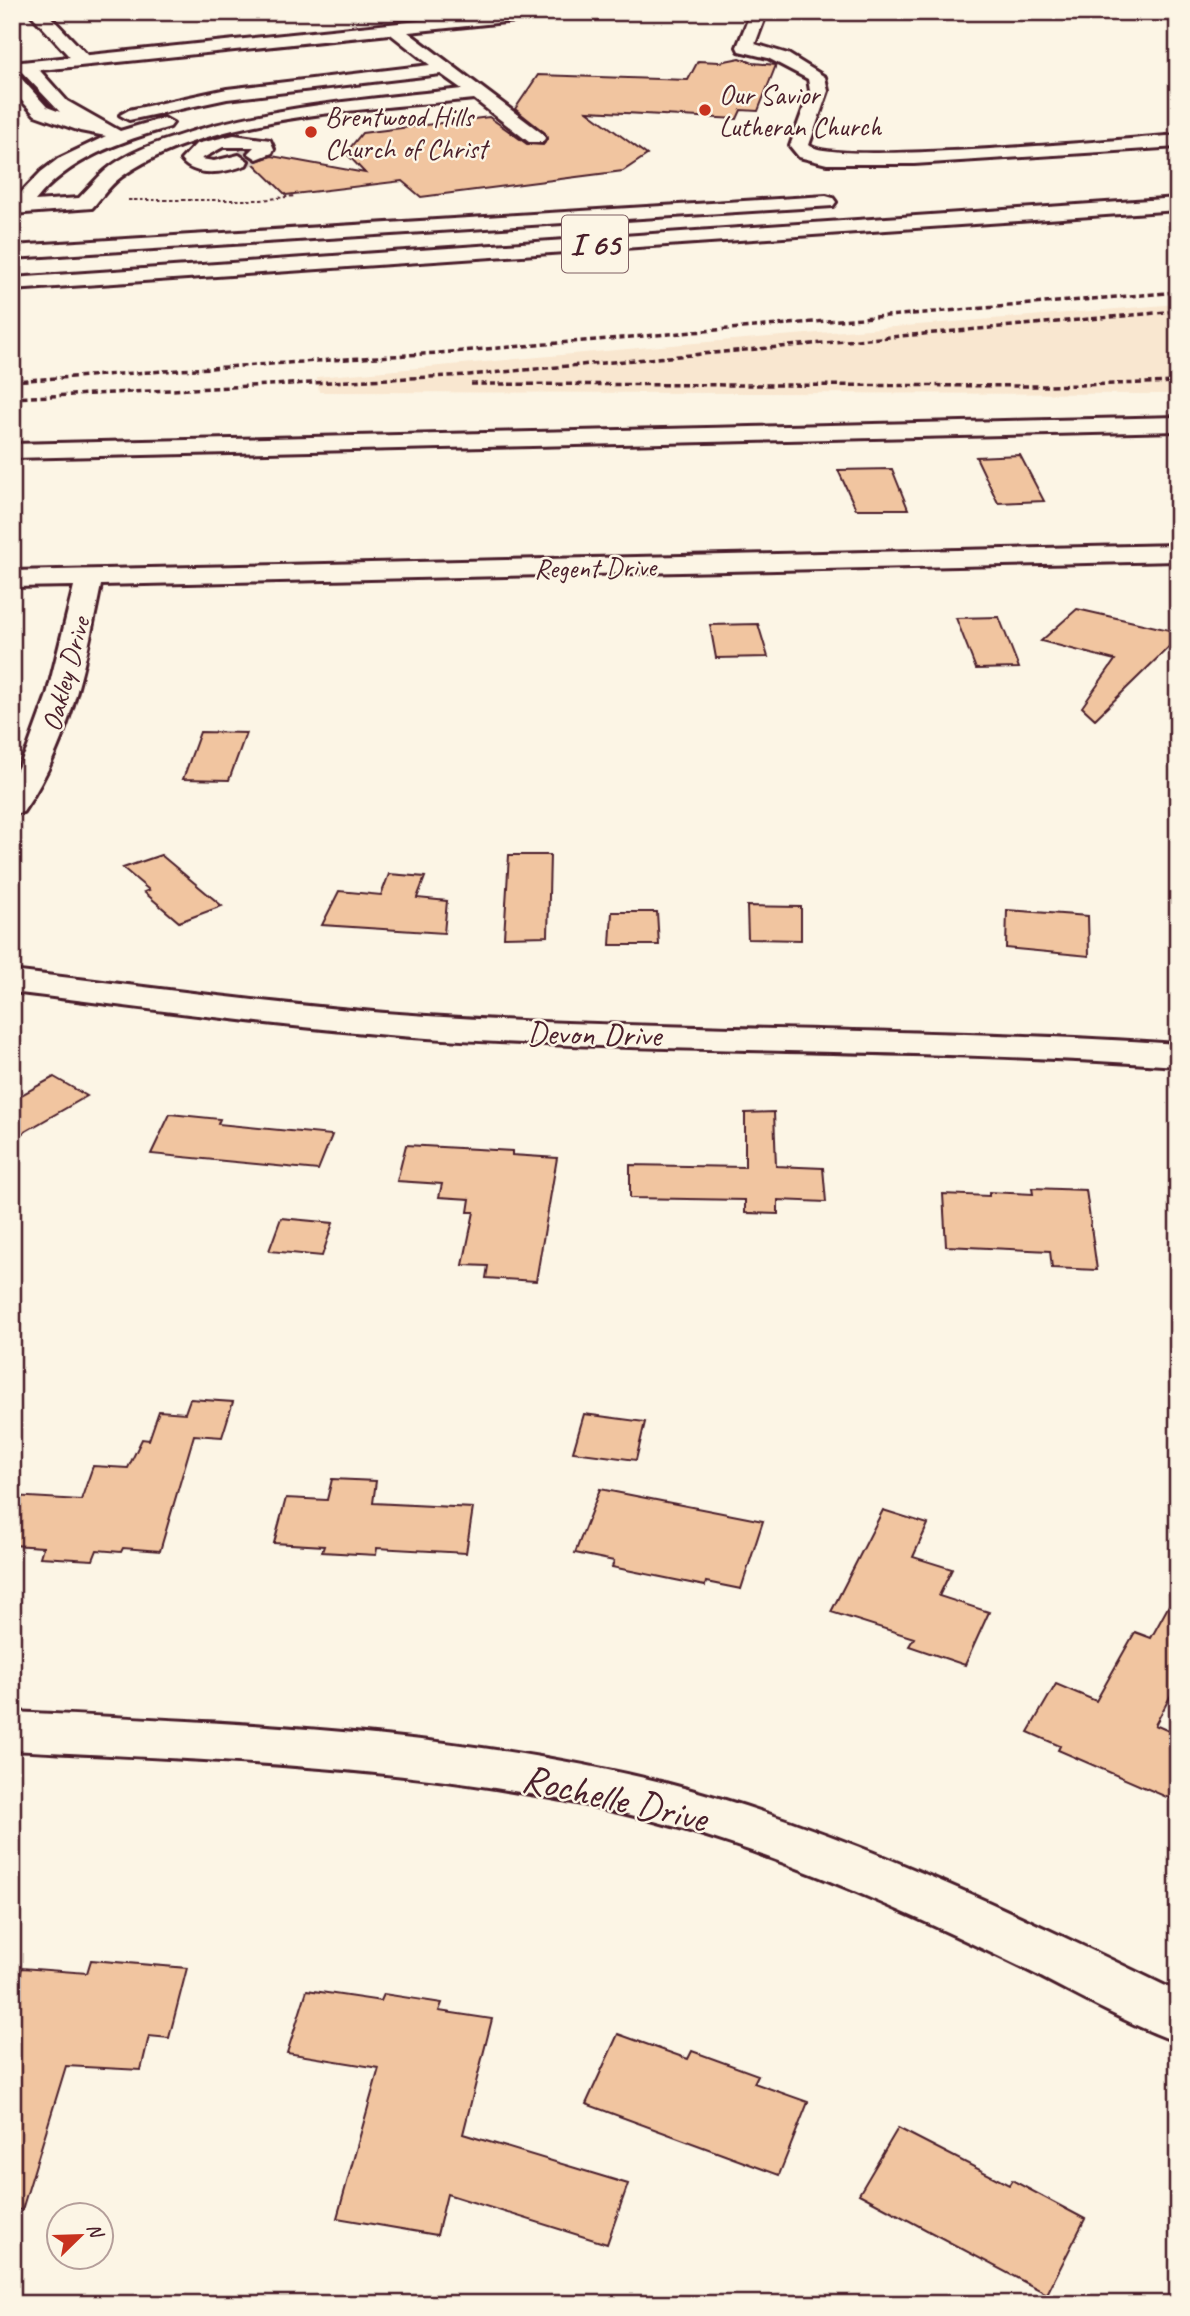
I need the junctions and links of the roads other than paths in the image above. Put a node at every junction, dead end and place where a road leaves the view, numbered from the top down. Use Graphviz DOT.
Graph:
graph roads {
  1 [pos="37,12"];
  2 [pos="555,12"];
  3 [pos="759,12"];
  4 [pos="394,29"];
  5 [pos="76,62"];
  6 [pos="20,67"];
  7 [pos="452,74"];
  8 [pos="12,79"];
  9 [pos="41,83"];
  10 [pos="478,93"];
  11 [pos="36,107"];
  12 [pos="12,110"];
  13 [pos="111,130"];
  14 [pos="536,138"];
  15 [pos="1178,141"];
  16 [pos="169,143"];
  17 [pos="201,149"];
  18 [pos="257,153"];
  19 [pos="239,161"];
  20 [pos="845,201"];
  21 [pos="1178,204"];
  22 [pos="16,208"];
  23 [pos="12,252"];
  24 [pos="12,285"];
  25 [pos="1178,424"];
  26 [pos="12,451"];
  27 [pos="1178,553"];
  28 [pos="89,577"];
  29 [pos="12,579"];
  30 [pos="12,805"];
  31 [pos="12,981"];
  32 [pos="1178,1055"];
  33 [pos="12,1731"];
  34 [pos="1178,2018"];
  1 -- 5 [label="main road"];
  2 -- 4 [label="main road"];
  3 -- 15 [label="main road"];
  4 -- 5 [label="main road"];
  4 -- 7 [label="main road"];
  5 -- 6 [label="main road"];
  5 -- 9 [label="main road"];
  6 -- 9 [label="main road"];
  7 -- 10 [label="main road"];
  7 -- 13 [label="main road"];
  7 -- 13 [label="main road"];
  8 -- 11 [label="main road"];
  9 -- 13 [label="main road"];
  10 -- 14 [label="main road"];
  10 -- 16 [label="main road"];
  11 -- 12 [label="main road"];
  11 -- 13 [label="main road"];
  13 -- 16 [label="main road"];
  13 -- 22 [label="main road"];
  16 -- 17 [label="main road"];
  16 -- 22 [label="main road"];
  17 -- 18 [label="main road"];
  17 -- 19 [label="main road"];
  20 -- 23 [label="main road, I 65"];
  21 -- 24 [label="main road, I 65"];
  25 -- 26 [label="main road"];
  27 -- 28 [label="main road, Regent Drive"];
  28 -- 29 [label="main road, Regent Drive"];
  28 -- 30 [label="main road, Oakley Drive"];
  31 -- 32 [label="main road, Devon Drive"];
  33 -- 34 [label="main road, Rochelle Drive"];
}
